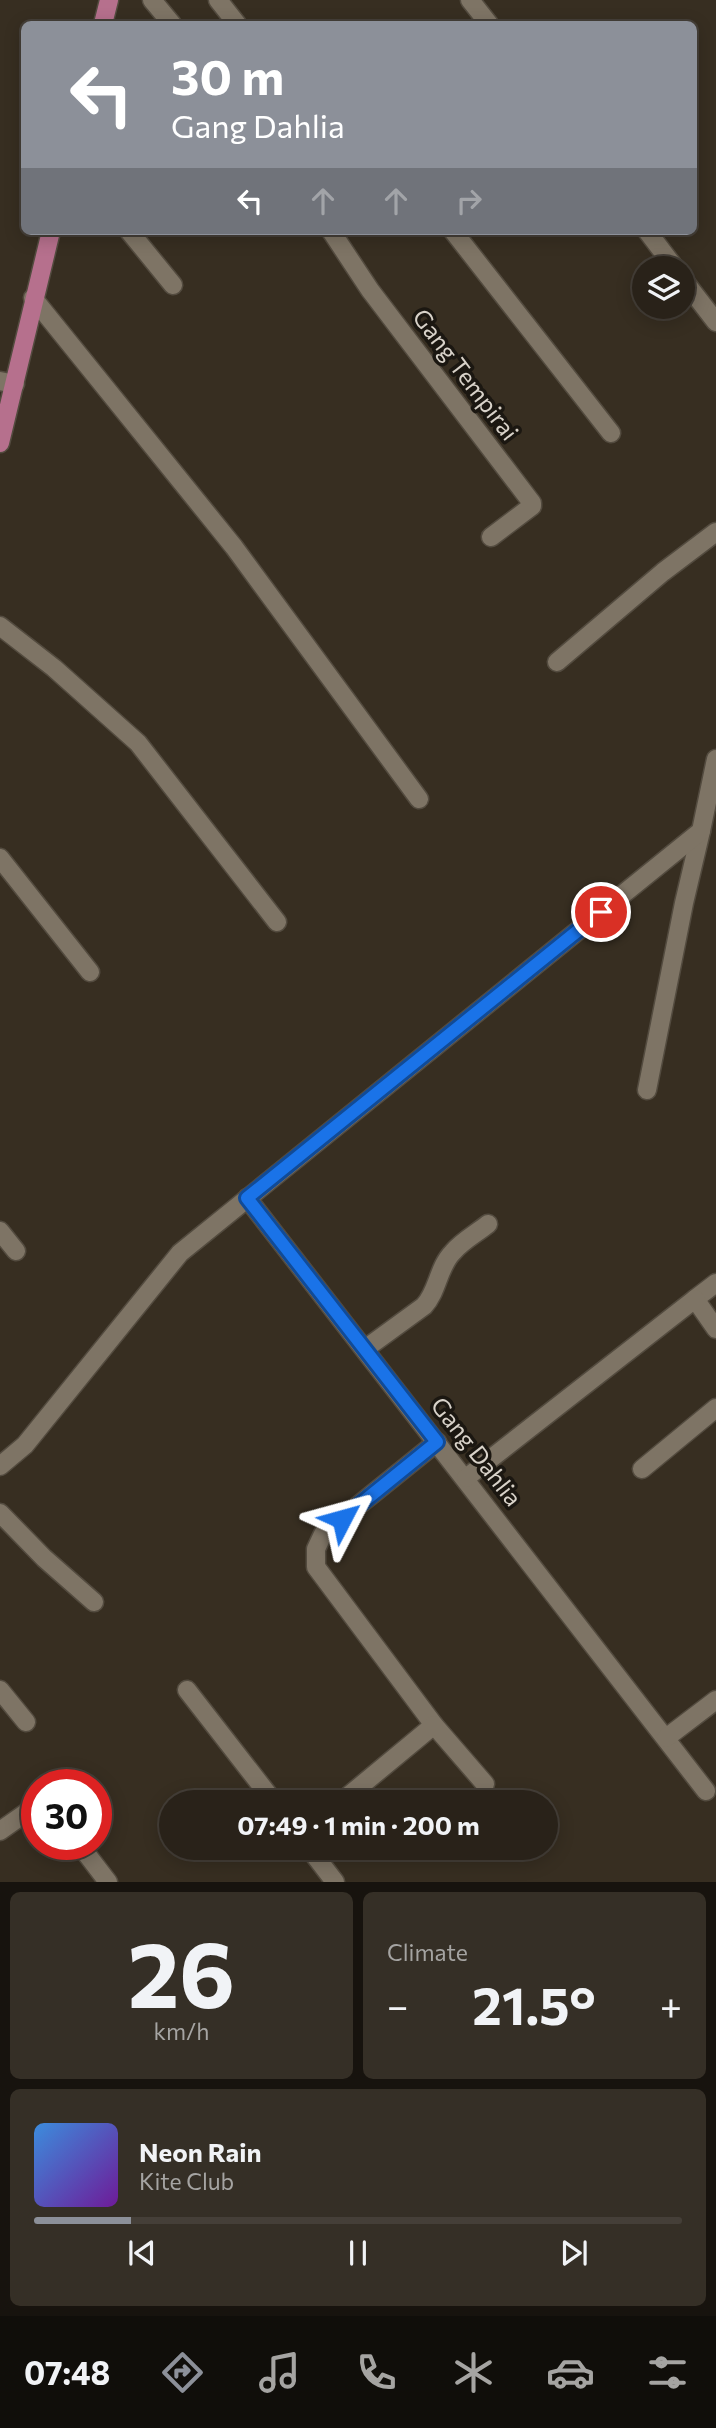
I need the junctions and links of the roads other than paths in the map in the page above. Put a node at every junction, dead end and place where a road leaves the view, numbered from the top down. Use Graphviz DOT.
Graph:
graph roads {
  1 [pos="109,0"];
  2 [pos="152,0"];
  3 [pos="218,0"];
  4 [pos="470,0"];
  5 [pos="104,21"];
  6 [pos="170,21"];
  7 [pos="235,21"];
  8 [pos="487,21"];
  9 [pos="50,235"];
  10 [pos="132,235"];
  11 [pos="334,235"];
  12 [pos="456,235"];
  13 [pos="650,235"];
  14 [pos="666,256"];
  15 [pos="173,285"];
  16 [pos="695,295"];
  17 [pos="33,298"];
  18 [pos="716,322"];
  19 [pos="7,383"];
  20 [pos="611,433"];
  21 [pos="0,443"];
  22 [pos="716,532"];
  23 [pos="491,537"];
  24 [pos="0,626"];
  25 [pos="557,662"];
  26 [pos="716,759"];
  27 [pos="419,799"];
  28 [pos="701,831"];
  29 [pos="0,859"];
  30 [pos="277,922"];
  31 [pos="90,972"];
  32 [pos="647,1090"];
  33 [pos="247,1198"];
  34 [pos="488,1224"];
  35 [pos="0,1231"];
  36 [pos="16,1251"];
  37 [pos="716,1283"];
  38 [pos="695,1299"];
  39 [pos="716,1329"];
  40 [pos="365,1349"];
  41 [pos="716,1408"];
  42 [pos="437,1442"];
  43 [pos="0,1465"];
  44 [pos="642,1469"];
  45 [pos="466,1478"];
  46 [pos="0,1513"];
  47 [pos="94,1602"];
  48 [pos="0,1690"];
  49 [pos="187,1690"];
  50 [pos="716,1700"];
  51 [pos="26,1723"];
  52 [pos="434,1726"];
  53 [pos="666,1738"];
  54 [pos="485,1784"];
  55 [pos="265,1790"];
  56 [pos="356,1790"];
  57 [pos="706,1791"];
  58 [pos="21,1816"];
  59 [pos="0,1831"];
  60 [pos="91,1860"];
  61 [pos="318,1860"];
  62 [pos="108,1882"];
  63 [pos="335,1882"];
  1 -- 5 [label="main road"];
  2 -- 6 [label="street"];
  3 -- 7 [label="street"];
  4 -- 8 [label="street"];
  9 -- 17 [label="main road"];
  10 -- 15 [label="street"];
  11 -- 23 [label="street, Gang Tempirai"];
  12 -- 20 [label="street"];
  13 -- 14 [label="street"];
  16 -- 18 [label="street"];
  17 -- 19 [label="main road"];
  17 -- 27 [label="street"];
  19 -- 21 [label="main road"];
  22 -- 25 [label="street"];
  24 -- 30 [label="street"];
  26 -- 28 [label="street"];
  28 -- 32 [label="street"];
  28 -- 33 [label="street"];
  29 -- 31 [label="street"];
  33 -- 40 [label="street, Gang Dahlia"];
  33 -- 43 [label="street"];
  34 -- 40 [label="street"];
  35 -- 36 [label="street"];
  37 -- 38 [label="street"];
  38 -- 39 [label="street"];
  38 -- 45 [label="street"];
  40 -- 42 [label="street, Gang Dahlia"];
  41 -- 44 [label="street"];
  42 -- 45 [label="street, Gang Dahlia"];
  42 -- 52 [label="street"];
  45 -- 53 [label="street, Gang Dahlia"];
  46 -- 47 [label="street"];
  48 -- 51 [label="street"];
  49 -- 55 [label="street"];
  50 -- 53 [label="street"];
  52 -- 54 [label="street"];
  52 -- 56 [label="street"];
  53 -- 57 [label="street, Gang Dahlia"];
  58 -- 59 [label="street"];
  60 -- 62 [label="street"];
  61 -- 63 [label="street"];
}
